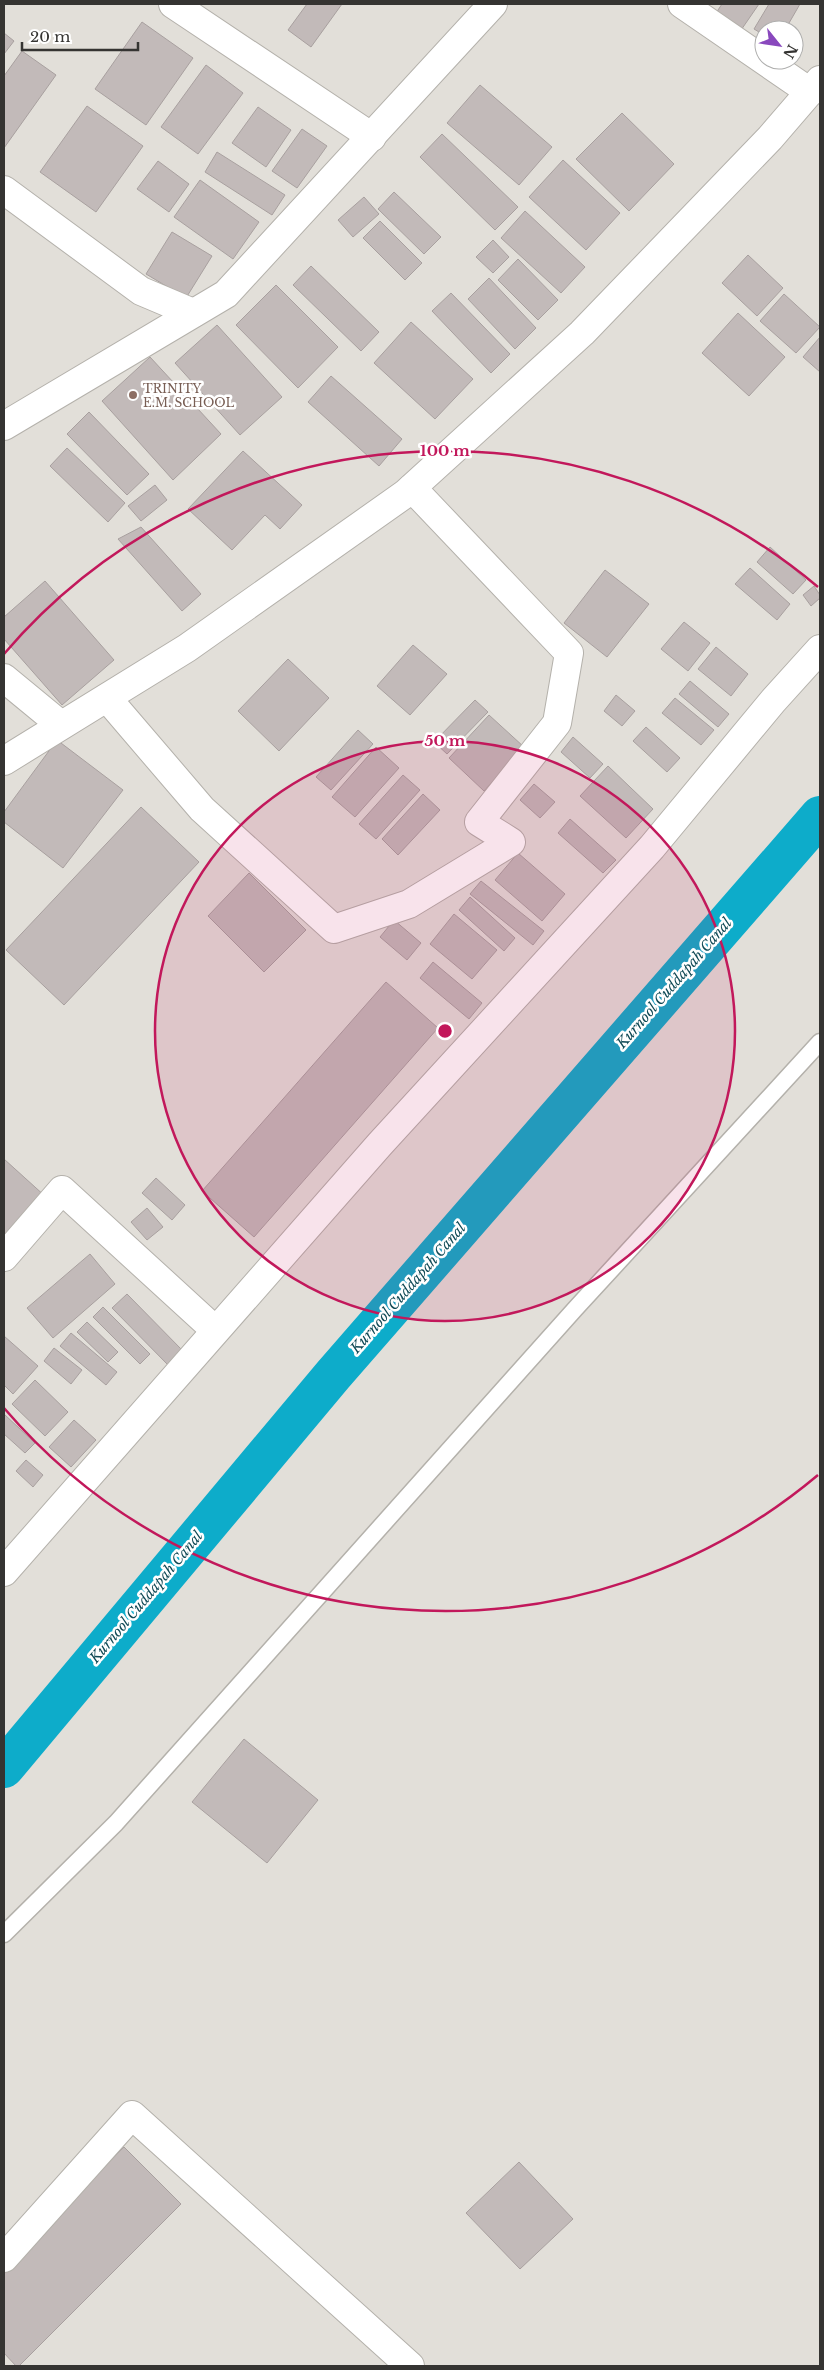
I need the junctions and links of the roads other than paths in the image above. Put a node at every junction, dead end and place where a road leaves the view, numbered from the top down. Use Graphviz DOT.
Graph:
graph roads {
  1 [pos="174,4"];
  2 [pos="493,4"];
  3 [pos="682,4"];
  4 [pos="815,86"];
  5 [pos="372,137"];
  6 [pos="4,190"];
  7 [pos="193,313"];
  8 [pos="4,426"];
  9 [pos="412,488"];
  10 [pos="820,649"];
  11 [pos="4,678"];
  12 [pos="107,698"];
  13 [pos="61,725"];
  14 [pos="4,761"];
  15 [pos="820,1042"];
  16 [pos="4,1257"];
  17 [pos="215,1330"];
  18 [pos="4,1572"];
  19 [pos="4,1934"];
  20 [pos="4,2258"];
  21 [pos="410,2366"];
  1 -- 5 [label="street"];
  2 -- 5 [label="street"];
  3 -- 4 [label="street"];
  4 -- 9 [label="street"];
  5 -- 7 [label="street"];
  6 -- 7 [label="street"];
  7 -- 8 [label="street"];
  9 -- 12 [label="street"];
  9 -- 12 [label="street"];
  10 -- 17 [label="street"];
  11 -- 13 [label="street"];
  12 -- 13 [label="street"];
  13 -- 14 [label="street"];
  15 -- 19 [label="lane"];
  16 -- 17 [label="street"];
  17 -- 18 [label="street"];
  20 -- 21 [label="street"];
}
